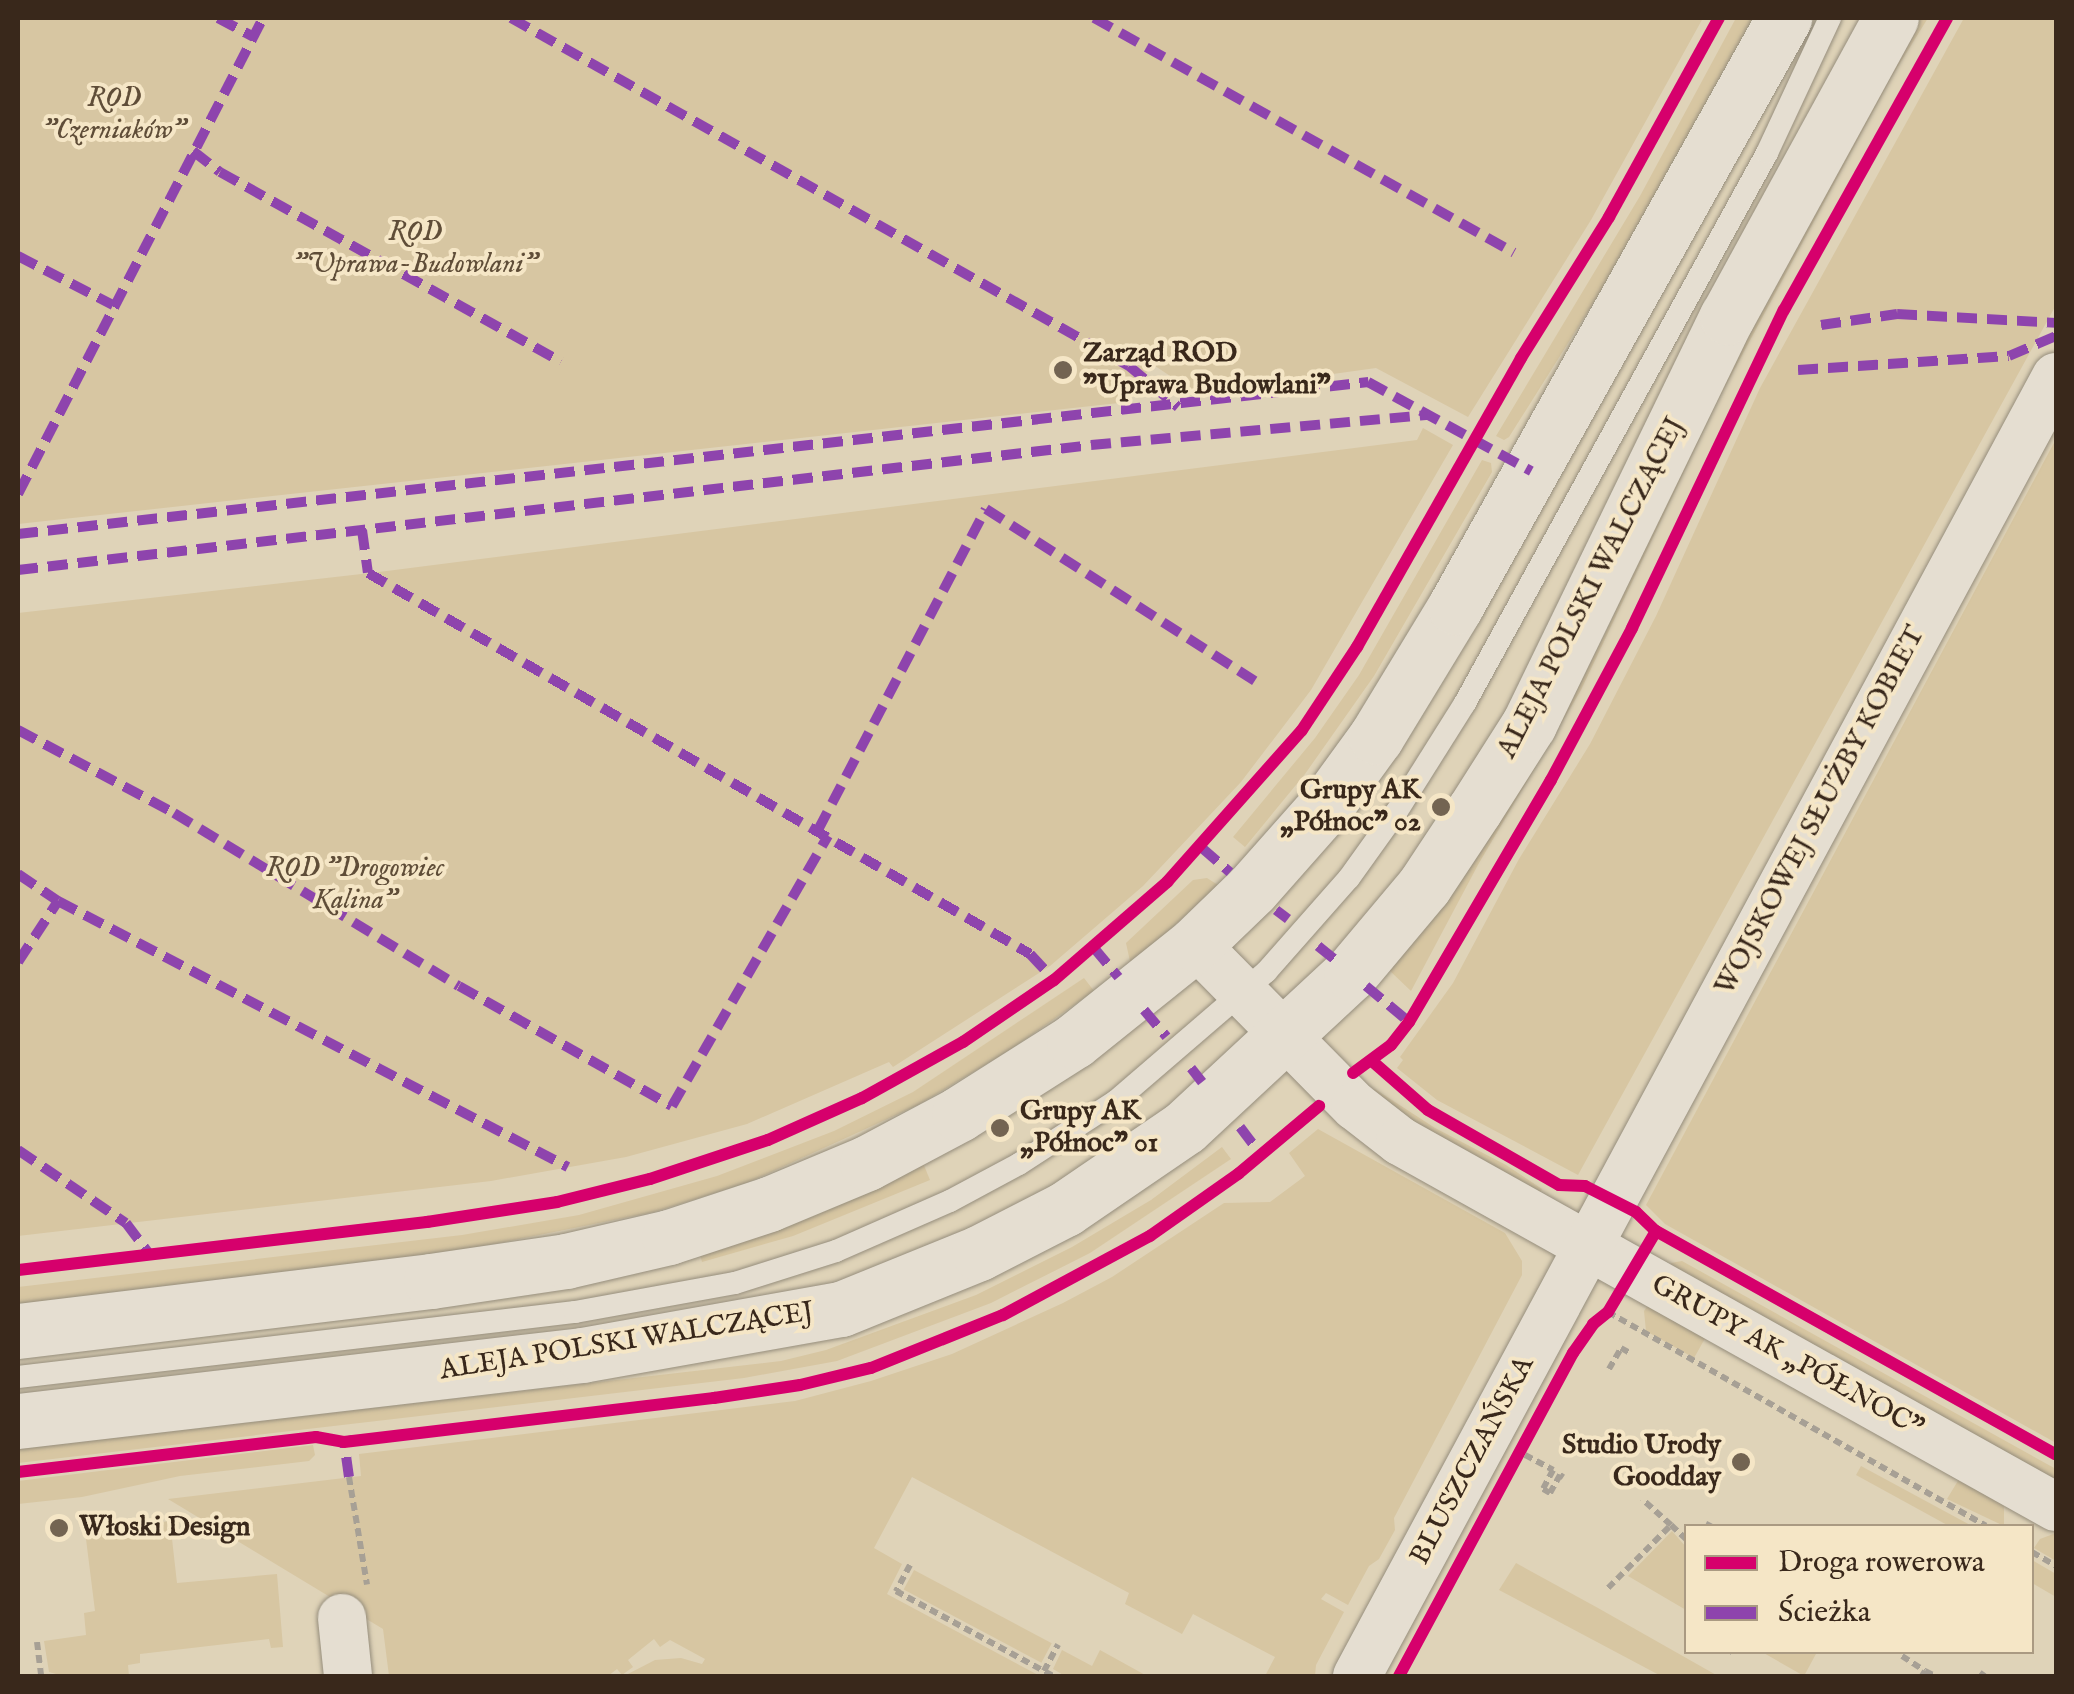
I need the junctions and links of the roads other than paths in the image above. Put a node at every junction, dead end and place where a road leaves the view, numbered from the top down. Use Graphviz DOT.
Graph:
graph roads {
  1 [pos="1784,18"];
  2 [pos="1830,18"];
  3 [pos="1840,18"];
  4 [pos="1891,18"];
  5 [pos="1795,93"];
  6 [pos="2056,376"];
  7 [pos="1195,944"];
  8 [pos="1243,992"];
  9 [pos="1288,1037"];
  10 [pos="1587,1246"];
  11 [pos="18,1330"];
  12 [pos="18,1377"];
  13 [pos="18,1422"];
  14 [pos="2056,1507"];
  15 [pos="355,1605"];
  16 [pos="348,1676"];
  17 [pos="1357,1676"];
  1 -- 7 [label="main road"];
  2 -- 5 [label="lane"];
  3 -- 5 [label="lane"];
  4 -- 9 [label="main road, ALEJA POLSKI WALCZĄCEJ"];
  5 -- 8 [label="lane"];
  6 -- 10 [label="street, WOJSKOWEJ SŁUŻBY KOBIET"];
  7 -- 8 [label="street, GRUPY AK „PÓŁNOC”"];
  7 -- 11 [label="main road"];
  8 -- 9 [label="street, GRUPY AK „PÓŁNOC”"];
  8 -- 12 [label="lane"];
  9 -- 10 [label="street, GRUPY AK „PÓŁNOC”"];
  9 -- 13 [label="main road, ALEJA POLSKI WALCZĄCEJ"];
  10 -- 14 [label="street, GRUPY AK „PÓŁNOC”"];
  10 -- 17 [label="street, BLUSZCZAŃSKA"];
  15 -- 16 [label="street"];
}
